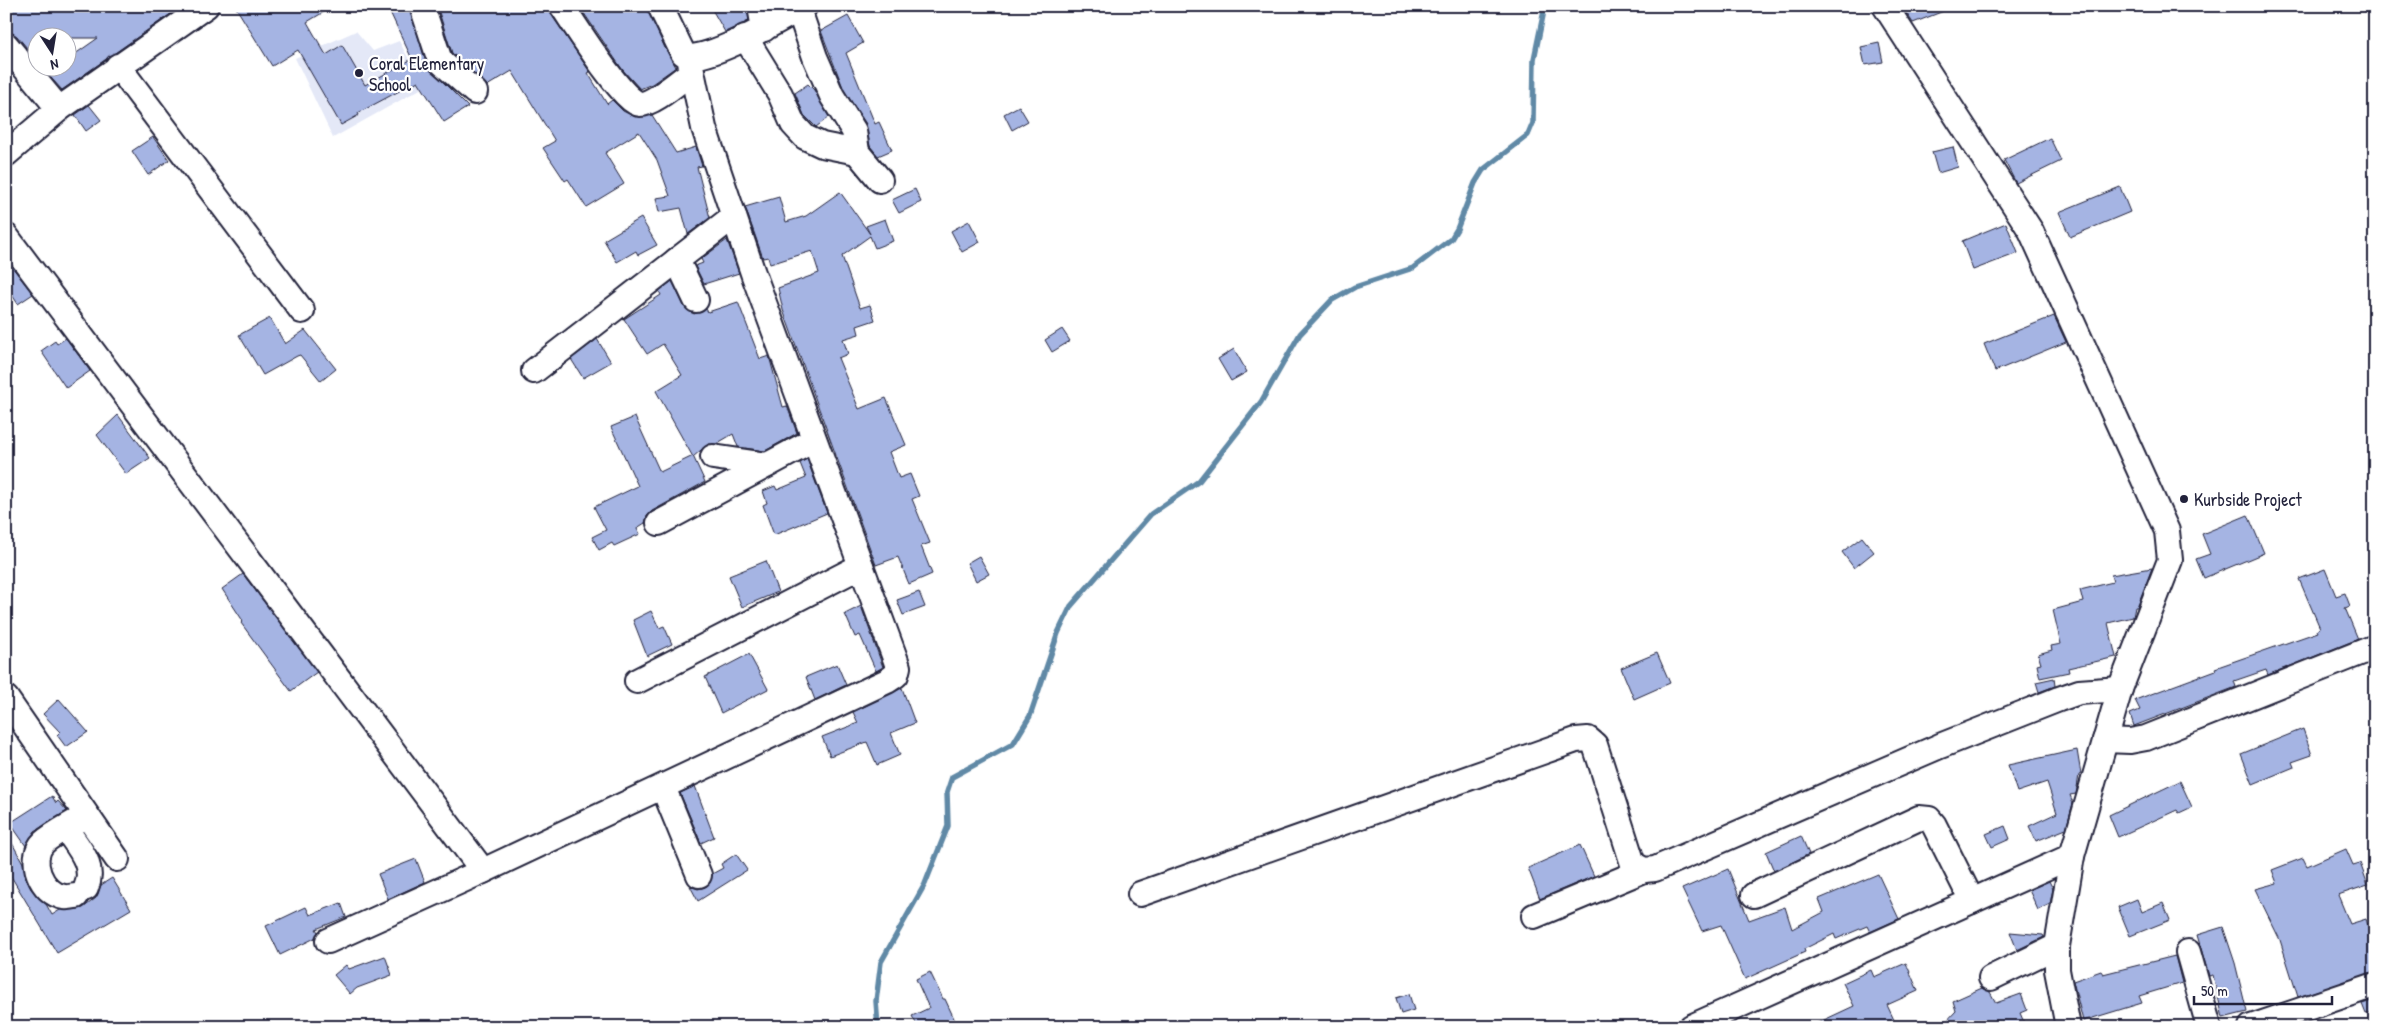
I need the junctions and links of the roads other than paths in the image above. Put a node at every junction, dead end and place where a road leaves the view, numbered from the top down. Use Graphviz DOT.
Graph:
graph roads {
  1 [pos="422,6"];
  2 [pos="562,6"];
  3 [pos="660,6"];
  4 [pos="1885,6"];
  5 [pos="201,8"];
  6 [pos="802,8"];
  7 [pos="756,24"];
  8 [pos="6,45"];
  9 [pos="690,65"];
  10 [pos="118,66"];
  11 [pos="475,92"];
  12 [pos="59,109"];
  13 [pos="857,152"];
  14 [pos="6,154"];
  15 [pos="880,180"];
  16 [pos="734,216"];
  17 [pos="6,236"];
  18 [pos="677,260"];
  19 [pos="696,300"];
  20 [pos="302,311"];
  21 [pos="534,371"];
  22 [pos="814,440"];
  23 [pos="713,457"];
  24 [pos="766,465"];
  25 [pos="659,523"];
  26 [pos="861,566"];
  27 [pos="2375,648"];
  28 [pos="637,681"];
  29 [pos="2120,689"];
  30 [pos="6,698"];
  31 [pos="2105,740"];
  32 [pos="663,787"];
  33 [pos="86,815"];
  34 [pos="66,829"];
  35 [pos="2072,856"];
  36 [pos="116,859"];
  37 [pos="1644,870"];
  38 [pos="483,871"];
  39 [pos="700,875"];
  40 [pos="1140,894"];
  41 [pos="1754,894"];
  42 [pos="1972,901"];
  43 [pos="1534,916"];
  44 [pos="328,941"];
  45 [pos="2057,946"];
  46 [pos="2188,952"];
  47 [pos="1991,978"];
  48 [pos="2375,985"];
  49 [pos="1708,1025"];
  50 [pos="2068,1027"];
  51 [pos="2209,1027"];
  52 [pos="2251,1027"];
  1 -- 11 [label="street"];
  2 -- 9 [label="street"];
  3 -- 9 [label="street"];
  4 -- 29 [label="street"];
  5 -- 10 [label="street"];
  6 -- 7 [label="street"];
  6 -- 13 [label="street"];
  7 -- 9 [label="street"];
  7 -- 13 [label="street"];
  8 -- 12 [label="street"];
  9 -- 16 [label="street"];
  10 -- 12 [label="street"];
  10 -- 20 [label="street"];
  12 -- 14 [label="street"];
  13 -- 15 [label="street"];
  16 -- 18 [label="street"];
  16 -- 22 [label="street"];
  17 -- 38 [label="street"];
  18 -- 19 [label="street"];
  18 -- 21 [label="street"];
  22 -- 24 [label="street"];
  22 -- 26 [label="street"];
  23 -- 24 [label="street"];
  24 -- 25 [label="street"];
  26 -- 28 [label="street"];
  26 -- 32 [label="street"];
  27 -- 31 [label="street"];
  29 -- 31 [label="street"];
  29 -- 37 [label="street"];
  30 -- 33 [label="street"];
  31 -- 35 [label="street"];
  32 -- 38 [label="street"];
  32 -- 39 [label="street"];
  33 -- 34 [label="street"];
  33 -- 36 [label="street"];
  34 -- 34 [label="street"];
  35 -- 42 [label="street"];
  35 -- 45 [label="street"];
  37 -- 40 [label="street"];
  37 -- 43 [label="street"];
  38 -- 44 [label="street"];
  41 -- 42 [label="street"];
  42 -- 49 [label="street"];
  45 -- 47 [label="street"];
  45 -- 50 [label="street"];
  46 -- 51 [label="street"];
  48 -- 52 [label="street"];
}
